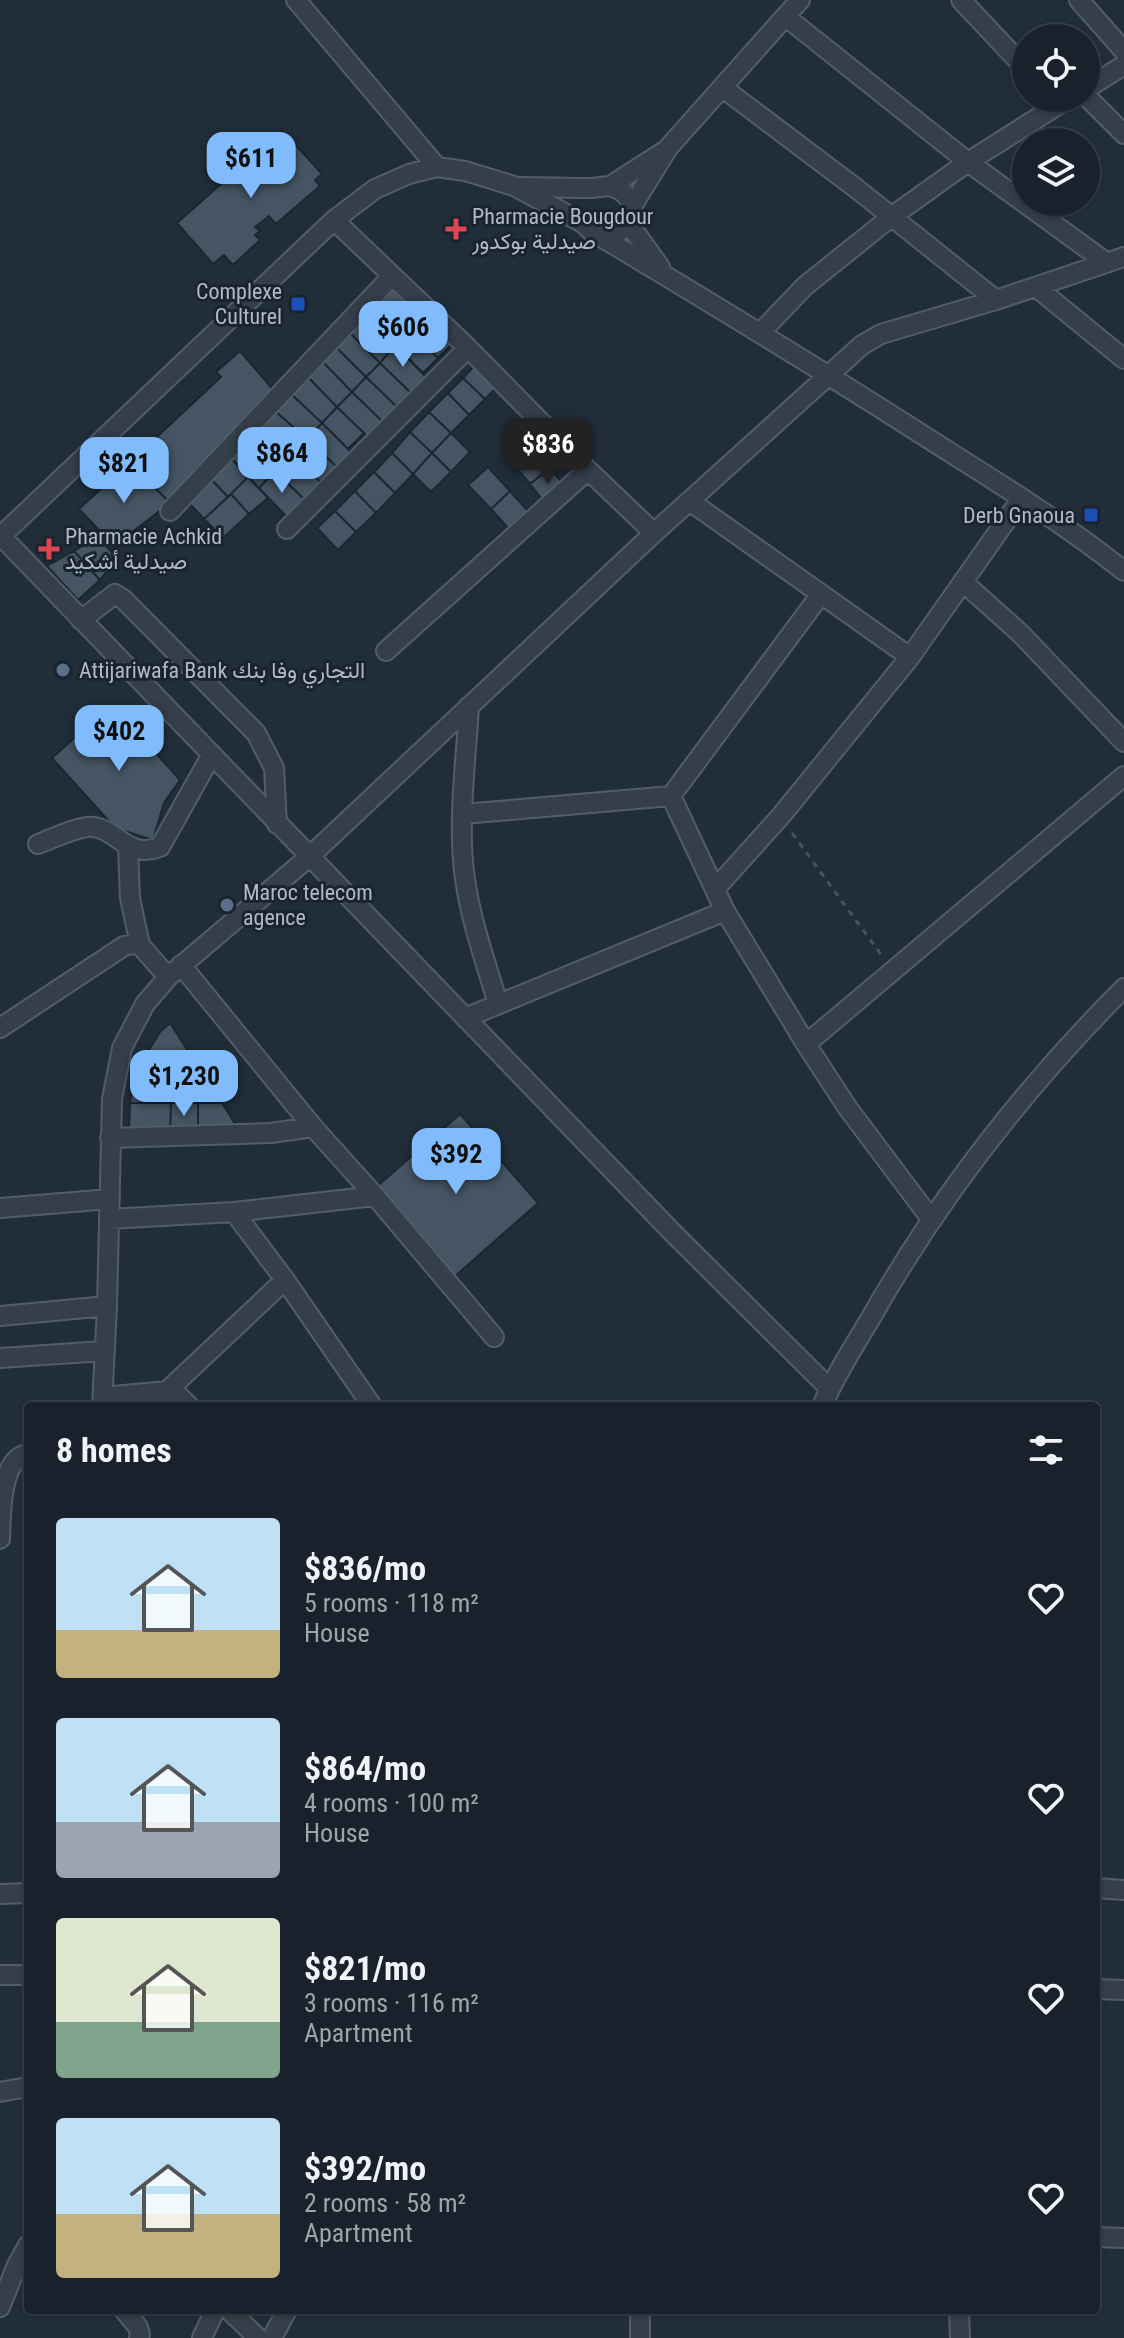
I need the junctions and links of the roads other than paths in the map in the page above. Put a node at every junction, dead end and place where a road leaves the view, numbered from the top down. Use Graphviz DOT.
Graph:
graph roads {
  1 [pos="296,0"];
  2 [pos="800,0"];
  3 [pos="961,0"];
  4 [pos="1079,0"];
  5 [pos="786,17"];
  6 [pos="1124,51"];
  7 [pos="1012,54"];
  8 [pos="1124,65"];
  9 [pos="1100,80"];
  10 [pos="723,88"];
  11 [pos="1100,110"];
  12 [pos="1042,112"];
  13 [pos="1124,134"];
  14 [pos="668,148"];
  15 [pos="968,162"];
  16 [pos="437,167"];
  17 [pos="514,186"];
  18 [pos="603,187"];
  19 [pos="630,216"];
  20 [pos="891,217"];
  21 [pos="334,220"];
  22 [pos="583,223"];
  23 [pos="601,237"];
  24 [pos="1116,260"];
  25 [pos="392,276"];
  26 [pos="666,276"];
  27 [pos="1036,287"];
  28 [pos="996,300"];
  29 [pos="760,333"];
  30 [pos="468,348"];
  31 [pos="1124,359"];
  32 [pos="828,375"];
  33 [pos="588,470"];
  34 [pos="1022,498"];
  35 [pos="691,502"];
  36 [pos="170,511"];
  37 [pos="287,529"];
  38 [pos="654,533"];
  39 [pos="0,537"];
  40 [pos="1124,571"];
  41 [pos="963,582"];
  42 [pos="821,594"];
  43 [pos="81,620"];
  44 [pos="386,651"];
  45 [pos="910,657"];
  46 [pos="469,706"];
  47 [pos="1124,742"];
  48 [pos="211,756"];
  49 [pos="1124,776"];
  50 [pos="671,796"];
  51 [pos="463,814"];
  52 [pos="277,824"];
  53 [pos="38,844"];
  54 [pos="128,846"];
  55 [pos="309,857"];
  56 [pos="715,889"];
  57 [pos="725,911"];
  58 [pos="140,945"];
  59 [pos="175,971"];
  60 [pos="1124,988"];
  61 [pos="498,1004"];
  62 [pos="465,1018"];
  63 [pos="0,1028"];
  64 [pos="806,1044"];
  65 [pos="313,1127"];
  66 [pos="110,1138"];
  67 [pos="375,1196"];
  68 [pos="110,1199"];
  69 [pos="0,1208"];
  70 [pos="234,1212"];
  71 [pos="109,1219"];
  72 [pos="931,1219"];
  73 [pos="285,1280"];
  74 [pos="107,1306"];
  75 [pos="0,1316"];
  76 [pos="494,1337"];
  77 [pos="104,1351"];
  78 [pos="0,1358"];
  79 [pos="167,1391"];
  80 [pos="826,1397"];
  81 [pos="103,1401"];
  82 [pos="185,1402"];
  83 [pos="369,1402"];
  84 [pos="24,1455"];
  85 [pos="0,1539"];
  86 [pos="1100,1888"];
  87 [pos="1124,1890"];
  88 [pos="24,1893"];
  89 [pos="0,1894"];
  90 [pos="0,1975"];
  91 [pos="24,1975"];
  92 [pos="1100,1989"];
  93 [pos="1124,1990"];
  94 [pos="24,2088"];
  95 [pos="0,2092"];
  96 [pos="1100,2237"];
  97 [pos="1124,2238"];
  98 [pos="24,2249"];
  99 [pos="8,2265"];
  100 [pos="0,2307"];
  101 [pos="127,2314"];
  102 [pos="213,2314"];
  103 [pos="233,2314"];
  104 [pos="285,2314"];
  105 [pos="640,2314"];
  106 [pos="959,2314"];
  107 [pos="139,2338"];
  108 [pos="202,2338"];
  109 [pos="258,2338"];
  110 [pos="272,2338"];
  111 [pos="640,2338"];
  112 [pos="960,2338"];
  1 -- 16 [label="street"];
  2 -- 5 [label="street"];
  3 -- 7 [label="street"];
  4 -- 6 [label="street"];
  5 -- 10 [label="street"];
  5 -- 15 [label="street"];
  8 -- 9 [label="street"];
  10 -- 14 [label="street"];
  10 -- 20 [label="street"];
  11 -- 13 [label="street"];
  12 -- 15 [label="street"];
  14 -- 18 [label="street"];
  14 -- 19 [label="street"];
  15 -- 20 [label="street"];
  15 -- 24 [label="street"];
  16 -- 17 [label="street"];
  16 -- 21 [label="street"];
  17 -- 18 [label="street"];
  17 -- 22 [label="street"];
  18 -- 19 [label="street"];
  18 -- 22 [label="street"];
  19 -- 23 [label="street"];
  19 -- 26 [label="street"];
  20 -- 28 [label="street"];
  20 -- 29 [label="street"];
  21 -- 25 [label="street"];
  21 -- 39 [label="street"];
  22 -- 23 [label="street"];
  23 -- 26 [label="street"];
  24 -- 27 [label="street"];
  25 -- 30 [label="street"];
  25 -- 36 [label="street"];
  26 -- 29 [label="street"];
  27 -- 28 [label="street"];
  27 -- 31 [label="street"];
  28 -- 32 [label="street"];
  29 -- 32 [label="street"];
  30 -- 33 [label="street"];
  30 -- 37 [label="street"];
  32 -- 34 [label="street"];
  32 -- 35 [label="street"];
  33 -- 38 [label="street"];
  33 -- 44 [label="street"];
  34 -- 40 [label="street"];
  34 -- 41 [label="street"];
  35 -- 38 [label="street"];
  35 -- 42 [label="street"];
  38 -- 46 [label="street"];
  39 -- 43 [label="street"];
  41 -- 45 [label="street"];
  41 -- 47 [label="street"];
  42 -- 45 [label="street"];
  42 -- 50 [label="street"];
  43 -- 48 [label="street"];
  43 -- 52 [label="street"];
  45 -- 56 [label="street"];
  46 -- 51 [label="street"];
  46 -- 55 [label="street"];
  48 -- 52 [label="street"];
  48 -- 54 [label="street"];
  49 -- 64 [label="street"];
  50 -- 51 [label="street"];
  50 -- 56 [label="street"];
  51 -- 61 [label="street"];
  52 -- 55 [label="street"];
  53 -- 54 [label="street"];
  54 -- 58 [label="street"];
  55 -- 59 [label="street"];
  55 -- 62 [label="street"];
  56 -- 57 [label="street"];
  57 -- 61 [label="street"];
  57 -- 64 [label="street"];
  58 -- 59 [label="street"];
  58 -- 63 [label="street"];
  59 -- 65 [label="street"];
  59 -- 66 [label="street"];
  60 -- 72 [label="street"];
  61 -- 62 [label="street"];
  62 -- 80 [label="street"];
  64 -- 72 [label="street"];
  65 -- 66 [label="street"];
  65 -- 67 [label="street"];
  66 -- 68 [label="street"];
  67 -- 70 [label="street"];
  67 -- 76 [label="street"];
  68 -- 69 [label="street"];
  68 -- 71 [label="street"];
  70 -- 71 [label="street"];
  70 -- 73 [label="street"];
  71 -- 74 [label="street"];
  72 -- 80 [label="street"];
  73 -- 79 [label="street"];
  73 -- 83 [label="street"];
  74 -- 75 [label="street"];
  74 -- 77 [label="street"];
  77 -- 78 [label="street"];
  77 -- 81 [label="street"];
  79 -- 81 [label="street"];
  79 -- 82 [label="street"];
  84 -- 85 [label="street"];
  86 -- 87 [label="street"];
  88 -- 89 [label="street"];
  90 -- 91 [label="street"];
  92 -- 93 [label="street"];
  94 -- 95 [label="street"];
  96 -- 97 [label="street"];
  98 -- 99 [label="street"];
  99 -- 100 [label="street"];
  101 -- 107 [label="street"];
  102 -- 108 [label="street"];
  103 -- 109 [label="street"];
  104 -- 110 [label="street"];
  105 -- 111 [label="street"];
  106 -- 112 [label="street"];
}
